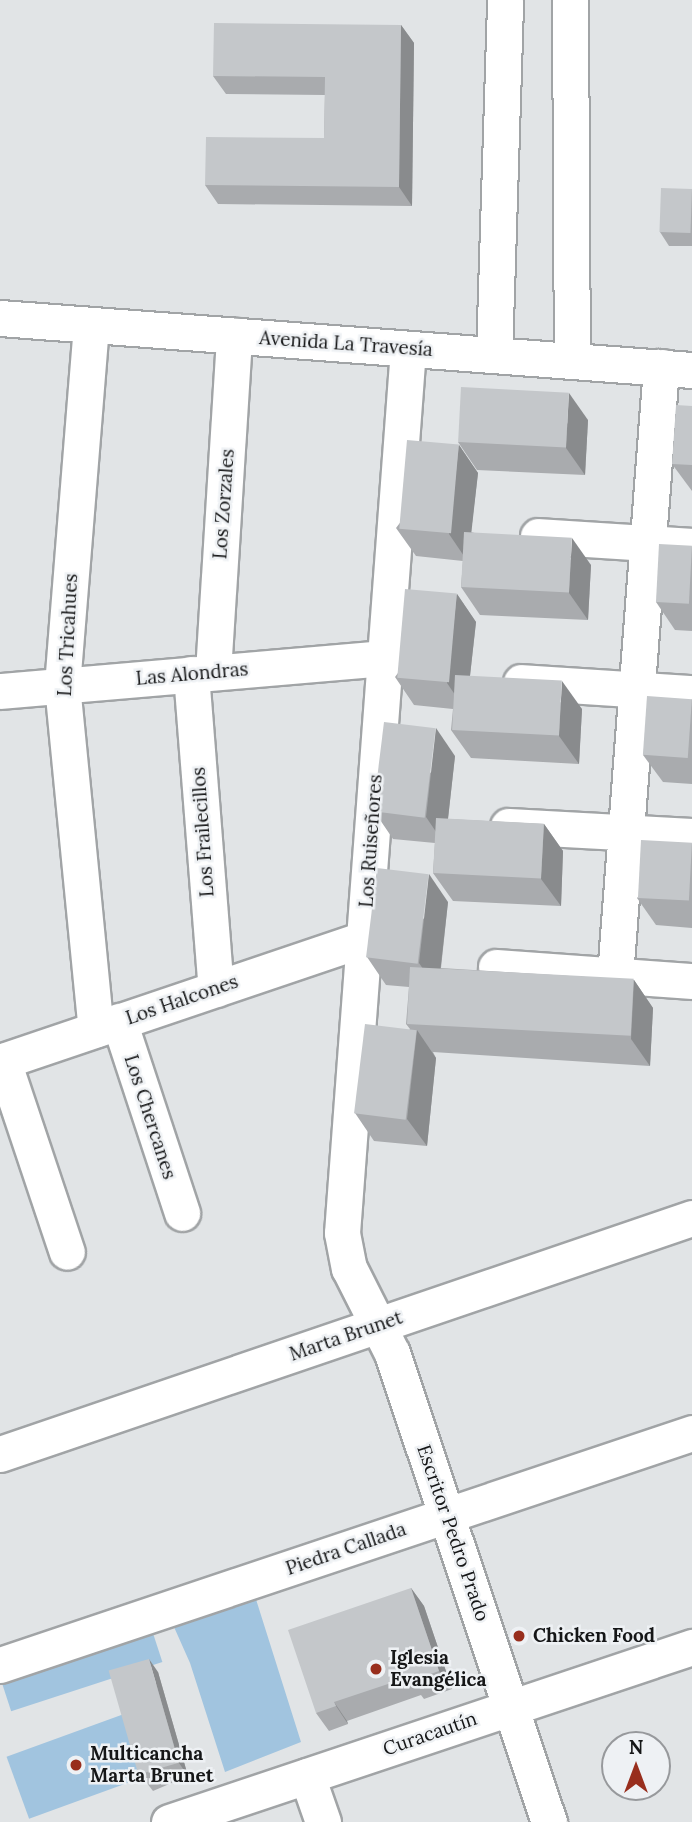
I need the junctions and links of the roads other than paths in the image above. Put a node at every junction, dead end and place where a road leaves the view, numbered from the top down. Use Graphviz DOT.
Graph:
graph roads {
  1 [pos="505,0"];
  2 [pos="570,0"];
  3 [pos="0,318"];
  4 [pos="91,325"];
  5 [pos="234,336"];
  6 [pos="408,349"];
  7 [pos="494,355"];
  8 [pos="572,361"];
  9 [pos="676,369"];
  10 [pos="538,536"];
  11 [pos="647,543"];
  12 [pos="692,546"];
  13 [pos="385,658"];
  14 [pos="202,673"];
  15 [pos="521,682"];
  16 [pos="62,685"];
  17 [pos="636,689"];
  18 [pos="0,691"];
  19 [pos="692,692"];
  20 [pos="508,826"];
  21 [pos="625,832"];
  22 [pos="692,836"];
  23 [pos="363,939"];
  24 [pos="496,967"];
  25 [pos="615,976"];
  26 [pos="692,981"];
  27 [pos="216,989"];
  28 [pos="107,1025"];
  29 [pos="1,1061"];
  30 [pos="182,1213"];
  31 [pos="692,1218"];
  32 [pos="67,1252"];
  33 [pos="379,1325"];
  34 [pos="692,1433"];
  35 [pos="0,1454"];
  36 [pos="447,1516"];
  37 [pos="692,1647"];
  38 [pos="0,1665"];
  39 [pos="511,1707"];
  40 [pos="307,1776"];
  41 [pos="169,1822"];
  42 [pos="323,1822"];
  43 [pos="550,1822"];
  1 -- 7 [label="street"];
  2 -- 8 [label="street"];
  3 -- 4 [label="street, Avenida La Travesía"];
  4 -- 5 [label="street, Avenida La Travesía"];
  4 -- 16 [label="street, Los Tricahues"];
  5 -- 6 [label="street, Avenida La Travesía"];
  5 -- 14 [label="street, Los Zorzales"];
  6 -- 7 [label="street, Avenida La Travesía"];
  6 -- 13 [label="street, Los Ruiseñores"];
  7 -- 8 [label="street, Avenida La Travesía"];
  8 -- 9 [label="street, Avenida La Travesía"];
  9 -- 11 [label="street"];
  10 -- 11 [label="street"];
  11 -- 12 [label="street"];
  11 -- 17 [label="street"];
  13 -- 14 [label="street, Las Alondras"];
  13 -- 23 [label="street, Los Ruiseñores"];
  14 -- 16 [label="street, Las Alondras"];
  14 -- 27 [label="street, Los Frailecillos"];
  15 -- 17 [label="street"];
  16 -- 18 [label="street, Las Alondras"];
  16 -- 28 [label="street, Los Tricahues"];
  17 -- 19 [label="street"];
  17 -- 21 [label="street"];
  20 -- 21 [label="street"];
  21 -- 22 [label="street"];
  21 -- 25 [label="street"];
  23 -- 27 [label="street, Los Halcones"];
  23 -- 33 [label="street, Los Ruiseñores"];
  24 -- 25 [label="street"];
  25 -- 26 [label="street"];
  27 -- 28 [label="street, Los Halcones"];
  28 -- 29 [label="street, Los Halcones"];
  28 -- 30 [label="street, Los Chercanes"];
  29 -- 32 [label="street"];
  31 -- 33 [label="street, Marta Brunet"];
  33 -- 35 [label="street, Marta Brunet"];
  33 -- 36 [label="street, Escritor Pedro Prado"];
  34 -- 36 [label="street, Piedra Callada"];
  36 -- 38 [label="street, Piedra Callada"];
  36 -- 39 [label="street, Escritor Pedro Prado"];
  37 -- 39 [label="street, Curacautín"];
  39 -- 40 [label="street, Curacautín"];
  39 -- 43 [label="street, Escritor Pedro Prado"];
  40 -- 41 [label="street, Curacautín"];
  40 -- 42 [label="street"];
}
